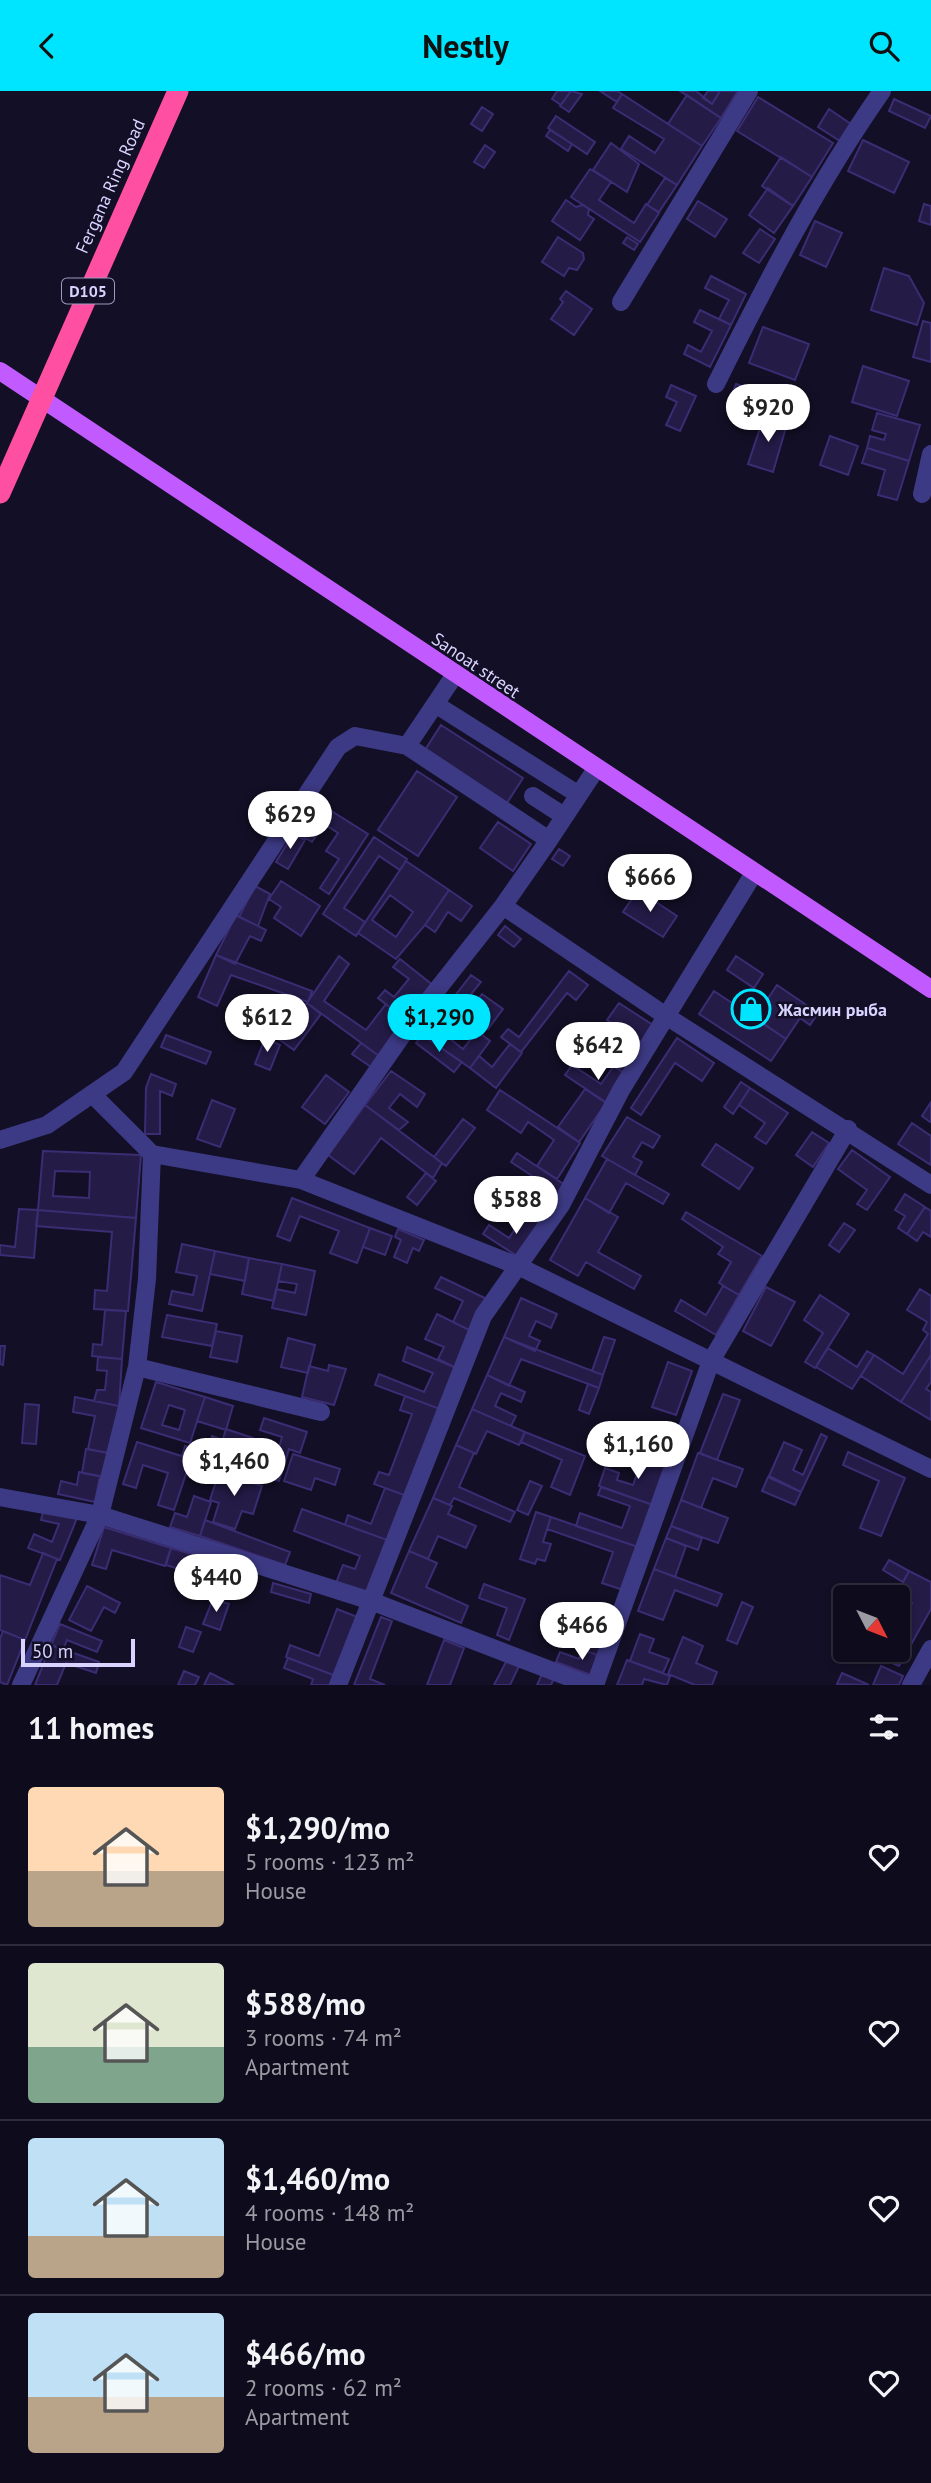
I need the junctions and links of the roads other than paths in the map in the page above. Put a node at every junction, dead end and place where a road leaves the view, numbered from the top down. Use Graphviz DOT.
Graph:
graph roads {
  1 [pos="178,91"];
  2 [pos="749,91"];
  3 [pos="882,91"];
  4 [pos="621,302"];
  5 [pos="0,372"];
  6 [pos="716,384"];
  7 [pos="40,397"];
  8 [pos="931,454"];
  9 [pos="0,493"];
  10 [pos="922,494"];
  11 [pos="454,676"];
  12 [pos="435,704"];
  13 [pos="407,746"];
  14 [pos="596,769"];
  15 [pos="579,795"];
  16 [pos="533,796"];
  17 [pos="564,816"];
  18 [pos="549,840"];
  19 [pos="754,873"];
  20 [pos="503,906"];
  21 [pos="931,989"];
  22 [pos="666,1016"];
  23 [pos="92,1094"];
  24 [pos="848,1129"];
  25 [pos="0,1140"];
  26 [pos="152,1154"];
  27 [pos="301,1180"];
  28 [pos="931,1185"];
  29 [pos="518,1266"];
  30 [pos="711,1361"];
  31 [pos="137,1367"];
  32 [pos="321,1412"];
  33 [pos="931,1469"];
  34 [pos="0,1497"];
  35 [pos="100,1515"];
  36 [pos="371,1601"];
  37 [pos="931,1649"];
  38 [pos="21,1685"];
  39 [pos="338,1685"];
  40 [pos="589,1685"];
  41 [pos="595,1685"];
  42 [pos="911,1685"];
  1 -- 7 [label="highway, Fergana Ring Road / D105"];
  2 -- 4 [label="street"];
  3 -- 6 [label="street"];
  5 -- 7 [label="main road, Sanoat street"];
  7 -- 9 [label="highway, Fergana Ring Road / D105"];
  7 -- 11 [label="main road, Sanoat street"];
  8 -- 10 [label="street"];
  11 -- 12 [label="street"];
  11 -- 14 [label="main road, Sanoat street"];
  12 -- 13 [label="street"];
  12 -- 15 [label="street"];
  13 -- 18 [label="street"];
  13 -- 23 [label="street"];
  14 -- 15 [label="street"];
  14 -- 19 [label="main road, Sanoat street"];
  15 -- 17 [label="street"];
  16 -- 17 [label="street"];
  17 -- 18 [label="street"];
  18 -- 20 [label="street"];
  19 -- 21 [label="main road, Sanoat street"];
  19 -- 22 [label="street"];
  20 -- 22 [label="street"];
  20 -- 27 [label="street"];
  22 -- 24 [label="street"];
  22 -- 29 [label="street"];
  23 -- 25 [label="street"];
  23 -- 26 [label="street"];
  24 -- 28 [label="street"];
  24 -- 30 [label="street"];
  26 -- 27 [label="street"];
  26 -- 31 [label="street"];
  27 -- 29 [label="street"];
  29 -- 30 [label="street"];
  29 -- 36 [label="street"];
  30 -- 33 [label="street"];
  30 -- 41 [label="street"];
  31 -- 32 [label="street"];
  31 -- 35 [label="street"];
  34 -- 35 [label="street"];
  35 -- 36 [label="street"];
  35 -- 38 [label="street"];
  36 -- 39 [label="street"];
  36 -- 40 [label="street"];
  37 -- 42 [label="street"];
}
